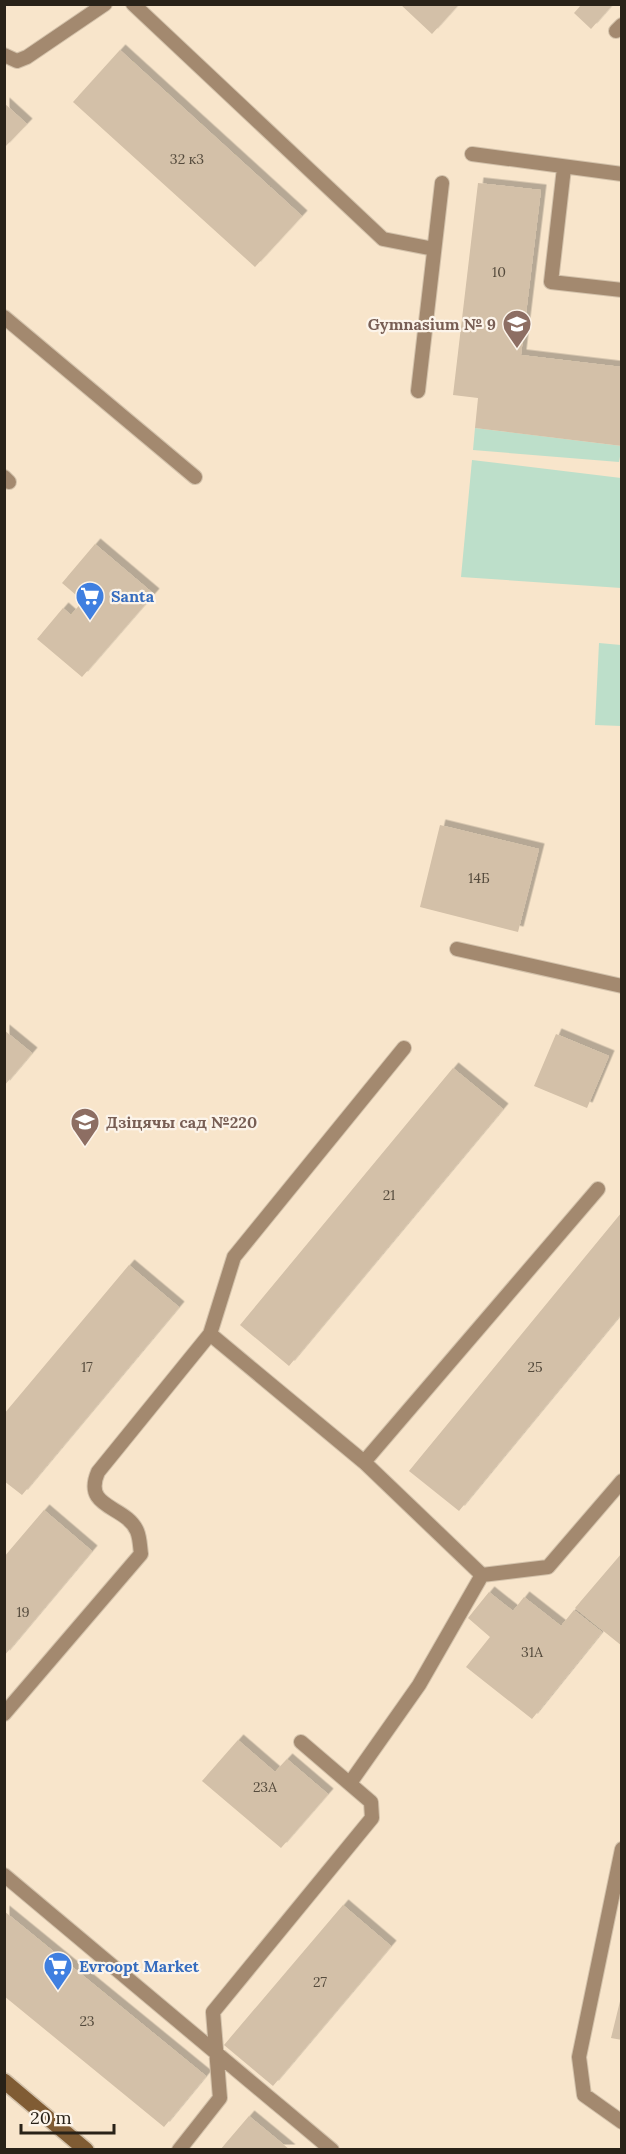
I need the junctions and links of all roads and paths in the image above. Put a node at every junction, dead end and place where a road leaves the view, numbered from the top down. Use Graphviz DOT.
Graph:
graph roads {
  1 [pos="105,4"];
  2 [pos="133,4"];
  3 [pos="4,55"];
  4 [pos="472,154"];
  5 [pos="564,168"];
  6 [pos="621,174"];
  7 [pos="442,183"];
  8 [pos="434,249"];
  9 [pos="621,291"];
  10 [pos="4,317"];
  11 [pos="418,391"];
  12 [pos="195,477"];
  13 [pos="458,949"];
  14 [pos="621,986"];
  15 [pos="405,1047"];
  16 [pos="598,1189"];
  17 [pos="210,1334"];
  18 [pos="364,1462"];
  19 [pos="621,1480"];
  20 [pos="482,1575"];
  21 [pos="4,1714"];
  22 [pos="301,1742"];
  23 [pos="350,1783"];
  24 [pos="621,1849"];
  25 [pos="4,1875"];
  26 [pos="216,2052"];
  27 [pos="4,2081"];
  28 [pos="621,2122"];
  29 [pos="86,2150"];
  30 [pos="179,2150"];
  31 [pos="332,2150"];
  1 -- 3 [label="lane"];
  2 -- 8 [label="lane"];
  4 -- 5 [label="lane"];
  5 -- 6 [label="lane"];
  5 -- 9 [label="lane"];
  7 -- 8 [label="lane"];
  8 -- 11 [label="lane"];
  10 -- 12 [label="lane"];
  13 -- 14 [label="lane"];
  15 -- 17 [label="lane"];
  16 -- 18 [label="lane"];
  17 -- 18 [label="lane"];
  17 -- 21 [label="lane"];
  18 -- 20 [label="lane"];
  19 -- 20 [label="lane"];
  20 -- 23 [label="lane"];
  22 -- 23 [label="lane"];
  23 -- 26 [label="lane"];
  24 -- 28 [label="lane"];
  25 -- 26 [label="lane"];
  26 -- 30 [label="lane"];
  26 -- 31 [label="lane"];
  27 -- 29 [label="main road"];
}
